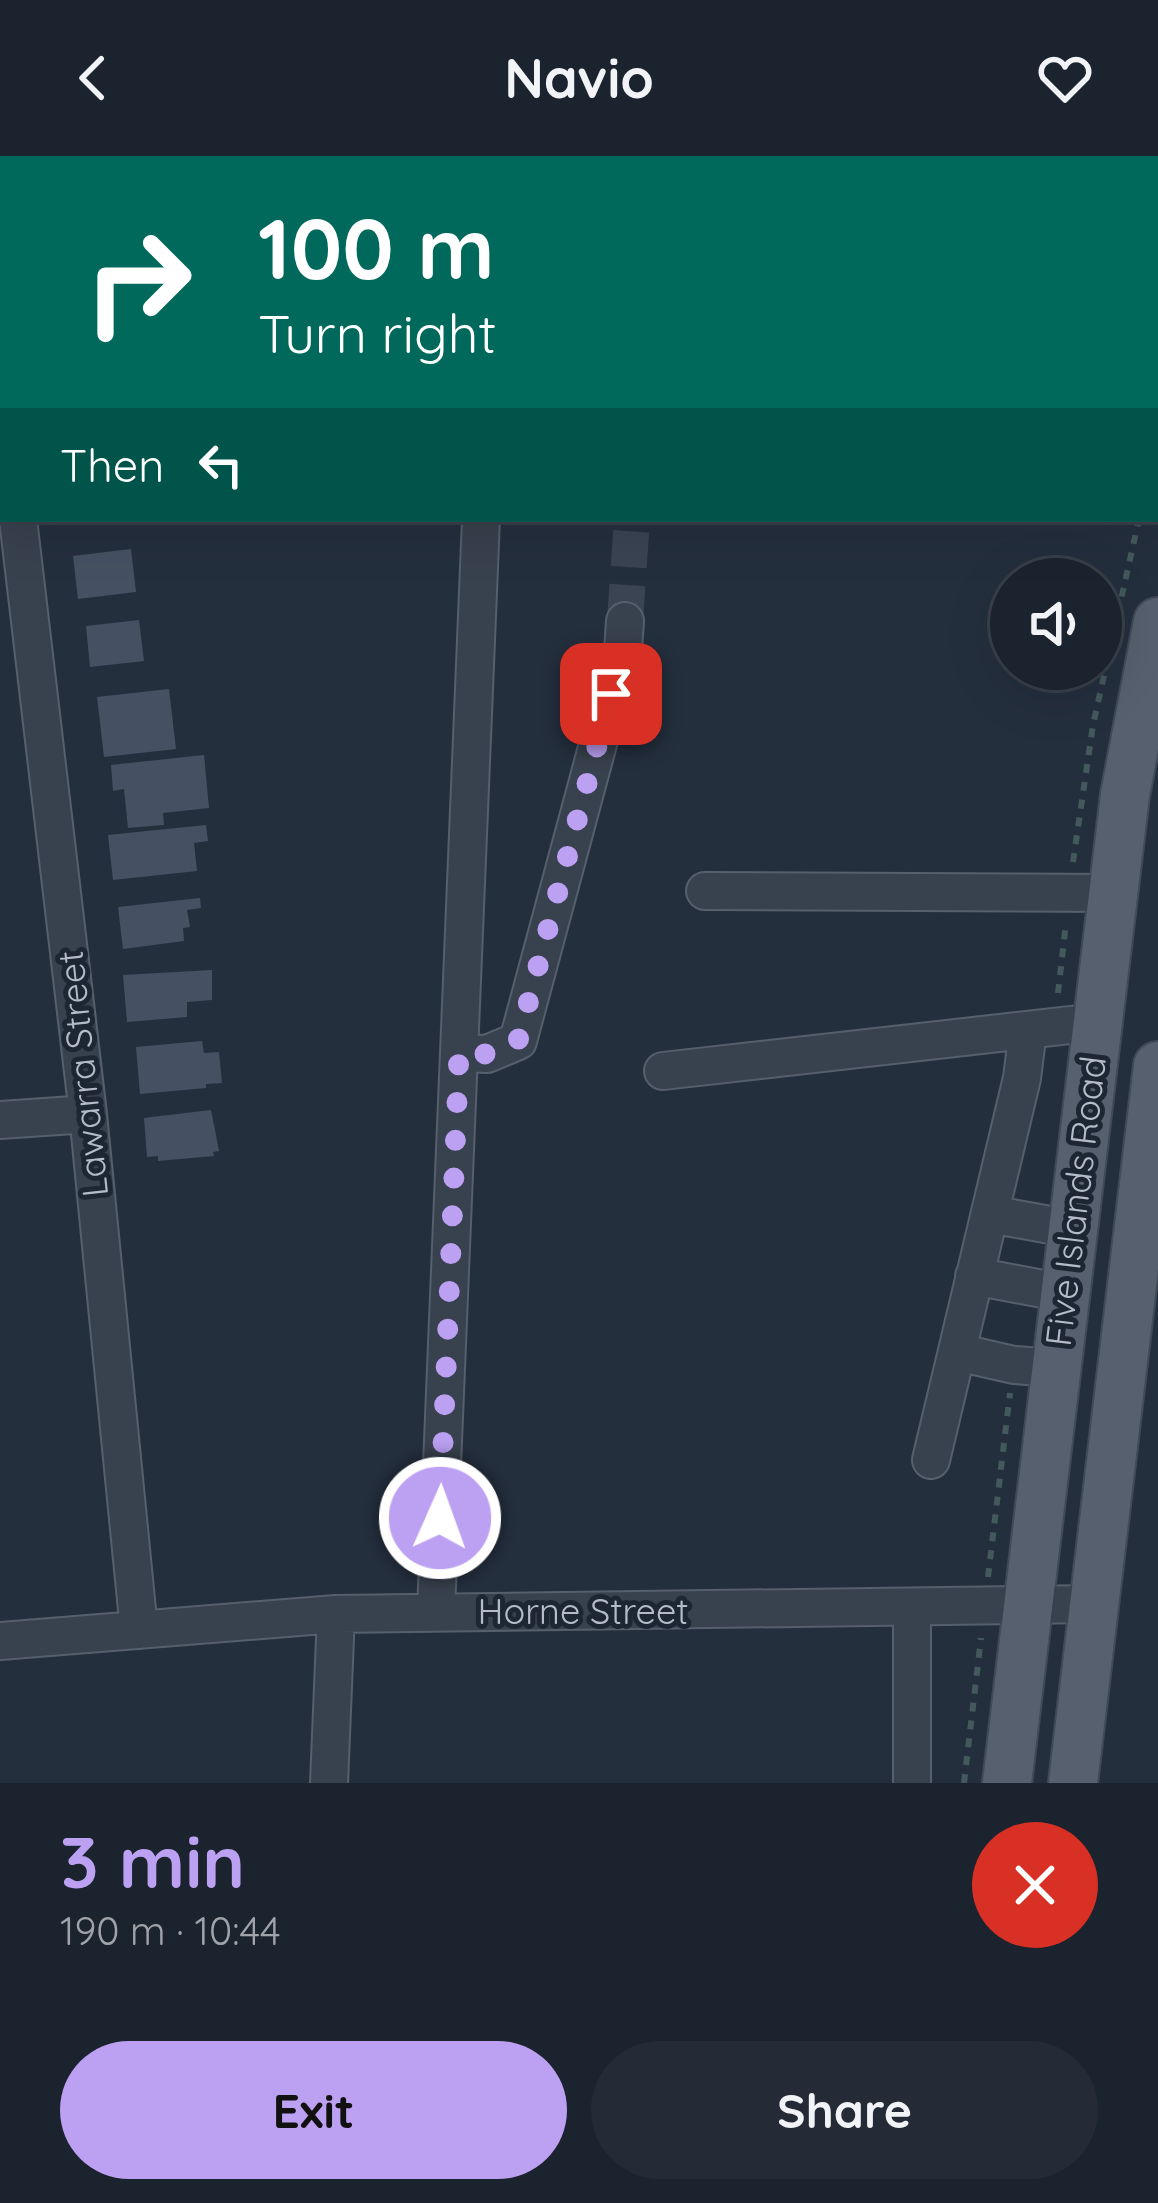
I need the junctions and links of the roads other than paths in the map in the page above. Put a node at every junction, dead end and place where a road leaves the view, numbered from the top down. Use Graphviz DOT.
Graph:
graph roads {
  1 [pos="481,522"];
  2 [pos="12,532"];
  3 [pos="625,621"];
  4 [pos="1158,622"];
  5 [pos="705,891"];
  6 [pos="1112,893"];
  7 [pos="1097,1022"];
  8 [pos="1028,1030"];
  9 [pos="459,1053"];
  10 [pos="1158,1066"];
  11 [pos="663,1071"];
  12 [pos="88,1114"];
  13 [pos="0,1120"];
  14 [pos="989,1214"];
  15 [pos="1072,1229"];
  16 [pos="974,1276"];
  17 [pos="1064,1292"];
  18 [pos="957,1352"];
  19 [pos="1055,1368"];
  20 [pos="931,1460"];
  21 [pos="1095,1604"];
  22 [pos="1027,1605"];
  23 [pos="912,1607"];
  24 [pos="436,1611"];
  25 [pos="336,1614"];
  26 [pos="139,1630"];
  27 [pos="0,1641"];
  28 [pos="329,1783"];
  29 [pos="912,1783"];
  30 [pos="1007,1783"];
  31 [pos="1073,1783"];
  1 -- 9 [label="street"];
  2 -- 12 [label="street, Lawarra Street"];
  3 -- 9 [label="street"];
  4 -- 6 [label="main road, Five Islands Road"];
  5 -- 6 [label="street"];
  6 -- 7 [label="main road, Five Islands Road"];
  7 -- 8 [label="street"];
  7 -- 15 [label="main road, Five Islands Road"];
  8 -- 11 [label="street"];
  8 -- 14 [label="street"];
  9 -- 24 [label="street"];
  10 -- 21 [label="main road, Five Islands Road"];
  12 -- 13 [label="street"];
  12 -- 26 [label="street, Lawarra Street"];
  14 -- 15 [label="street"];
  14 -- 16 [label="street"];
  15 -- 17 [label="main road, Five Islands Road"];
  16 -- 17 [label="street"];
  16 -- 18 [label="street"];
  17 -- 19 [label="main road, Five Islands Road"];
  18 -- 19 [label="street"];
  18 -- 20 [label="street"];
  19 -- 22 [label="main road, Five Islands Road"];
  21 -- 22 [label="street, Horne Street"];
  21 -- 31 [label="main road, Five Islands Road"];
  22 -- 23 [label="street, Horne Street"];
  22 -- 30 [label="main road, Five Islands Road"];
  23 -- 24 [label="street, Horne Street"];
  23 -- 29 [label="street"];
  24 -- 25 [label="street, Horne Street"];
  25 -- 26 [label="street, Horne Street"];
  25 -- 28 [label="street"];
  26 -- 27 [label="street, Horne Street"];
}
